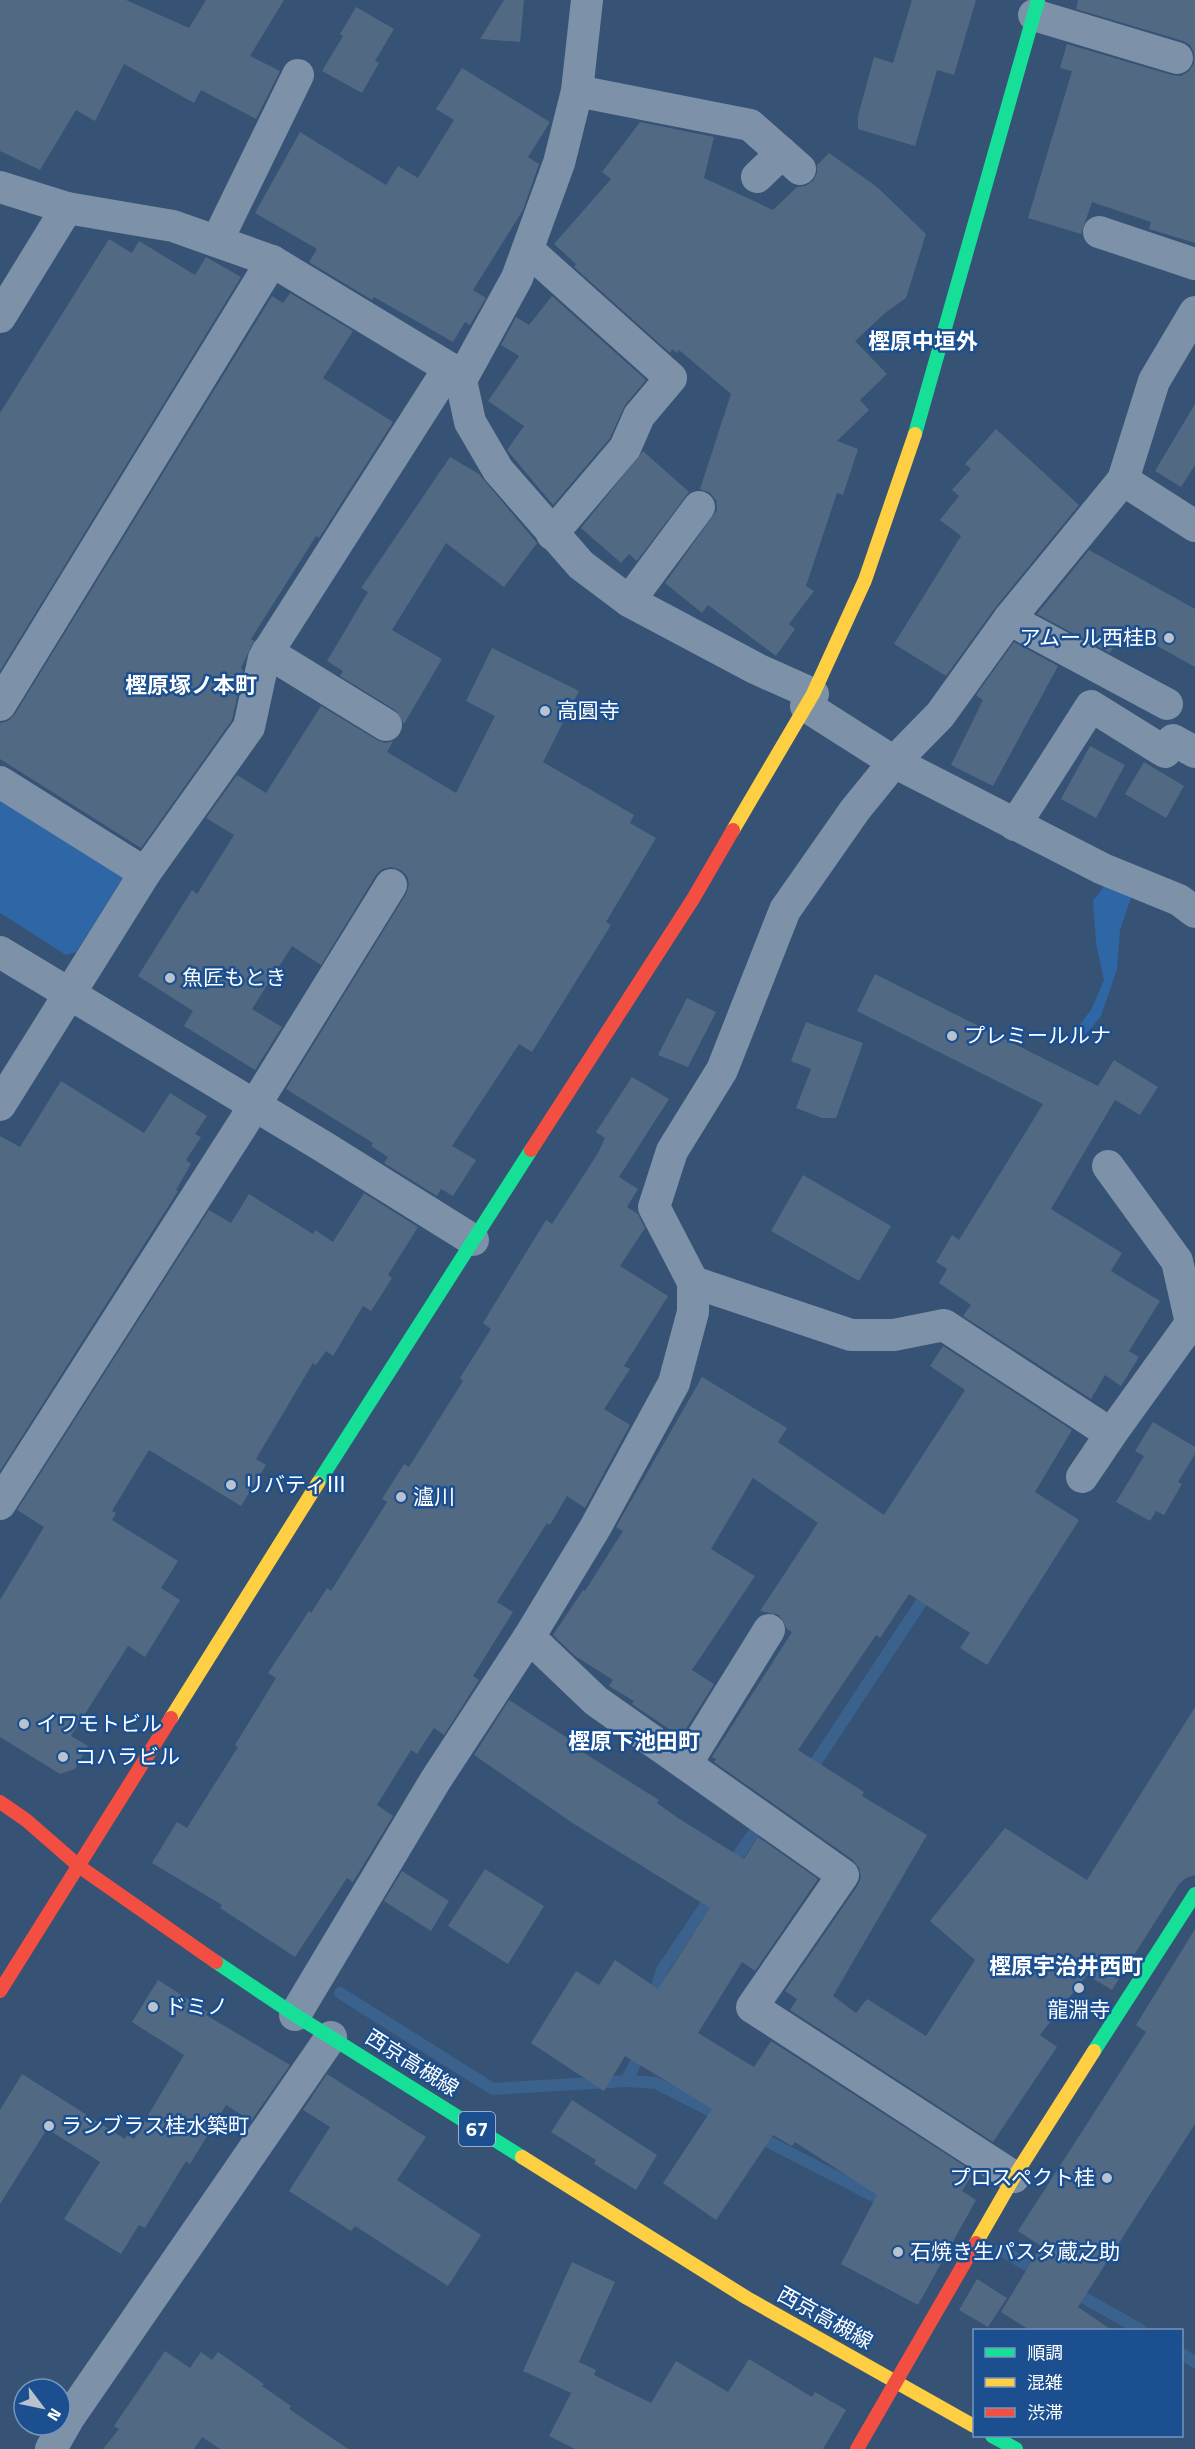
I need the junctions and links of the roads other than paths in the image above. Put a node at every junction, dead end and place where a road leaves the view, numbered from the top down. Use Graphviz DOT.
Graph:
graph roads {
  1 [pos="587,0"];
  2 [pos="1036,8"];
  3 [pos="1177,58"];
  4 [pos="297,75"];
  5 [pos="577,91"];
  6 [pos="757,177"];
  7 [pos="0,187"];
  8 [pos="68,208"];
  9 [pos="1099,232"];
  10 [pos="217,242"];
  11 [pos="528,250"];
  12 [pos="272,261"];
  13 [pos="1195,264"];
  14 [pos="1195,312"];
  15 [pos="0,317"];
  16 [pos="455,374"];
  17 [pos="1124,480"];
  18 [pos="699,507"];
  19 [pos="1195,526"];
  20 [pos="552,534"];
  21 [pos="629,601"];
  22 [pos="1009,620"];
  23 [pos="267,652"];
  24 [pos="809,700"];
  25 [pos="1167,704"];
  26 [pos="0,705"];
  27 [pos="386,725"];
  28 [pos="1195,752"];
  29 [pos="894,762"];
  30 [pos="0,782"];
  31 [pos="1015,825"];
  32 [pos="145,873"];
  33 [pos="391,885"];
  34 [pos="1195,912"];
  35 [pos="0,952"];
  36 [pos="71,995"];
  37 [pos="0,1105"];
  38 [pos="255,1105"];
  39 [pos="1107,1166"];
  40 [pos="473,1240"];
  41 [pos="693,1282"];
  42 [pos="1183,1354"];
  43 [pos="1111,1434"];
  44 [pos="1082,1478"];
  45 [pos="0,1504"];
  46 [pos="770,1630"];
  47 [pos="529,1637"];
  48 [pos="686,1764"];
  49 [pos="0,1802"];
  50 [pos="80,1867"];
  51 [pos="1195,1894"];
  52 [pos="0,1991"];
  53 [pos="295,2015"];
  54 [pos="331,2037"];
  55 [pos="1014,2177"];
  56 [pos="895,2382"];
  57 [pos="973,2425"];
  58 [pos="994,2437"];
  59 [pos="51,2449"];
  60 [pos="857,2449"];
  61 [pos="1016,2449"];
  1 -- 5 [label="street"];
  2 -- 3 [label="street"];
  2 -- 24 [label="street"];
  4 -- 10 [label="street"];
  5 -- 6 [label="street"];
  5 -- 11 [label="street"];
  7 -- 8 [label="street"];
  8 -- 10 [label="street"];
  8 -- 15 [label="street"];
  9 -- 13 [label="street"];
  10 -- 12 [label="street"];
  11 -- 16 [label="street"];
  11 -- 20 [label="street"];
  12 -- 16 [label="street"];
  12 -- 26 [label="street"];
  14 -- 17 [label="street"];
  16 -- 20 [label="street"];
  16 -- 23 [label="street"];
  17 -- 19 [label="street"];
  17 -- 22 [label="street"];
  18 -- 21 [label="street"];
  20 -- 21 [label="street"];
  21 -- 24 [label="street"];
  22 -- 25 [label="street"];
  22 -- 29 [label="street"];
  23 -- 27 [label="street"];
  23 -- 32 [label="street"];
  24 -- 29 [label="street"];
  24 -- 40 [label="street"];
  28 -- 31 [label="street"];
  29 -- 31 [label="street"];
  29 -- 41 [label="street"];
  30 -- 32 [label="street"];
  31 -- 34 [label="street"];
  32 -- 36 [label="street"];
  33 -- 38 [label="street"];
  35 -- 36 [label="street"];
  36 -- 37 [label="street"];
  36 -- 38 [label="street"];
  38 -- 40 [label="street"];
  38 -- 45 [label="street"];
  39 -- 42 [label="street"];
  40 -- 50 [label="street"];
  41 -- 43 [label="street"];
  41 -- 47 [label="street"];
  42 -- 43 [label="street"];
  43 -- 44 [label="street"];
  46 -- 48 [label="street"];
  47 -- 48 [label="street"];
  47 -- 53 [label="street"];
  48 -- 55 [label="street"];
  49 -- 50 [label="street, 西京高槻線 / 67"];
  50 -- 52 [label="street"];
  50 -- 53 [label="street, 西京高槻線 / 67"];
  51 -- 55 [label="street"];
  53 -- 54 [label="street, 西京高槻線 / 67"];
  54 -- 56 [label="street, 西京高槻線 / 67"];
  54 -- 59 [label="street"];
  55 -- 56 [label="street"];
  56 -- 57 [label="street, 西京高槻線 / 67"];
  56 -- 60 [label="street"];
  58 -- 61 [label="street"];
}
